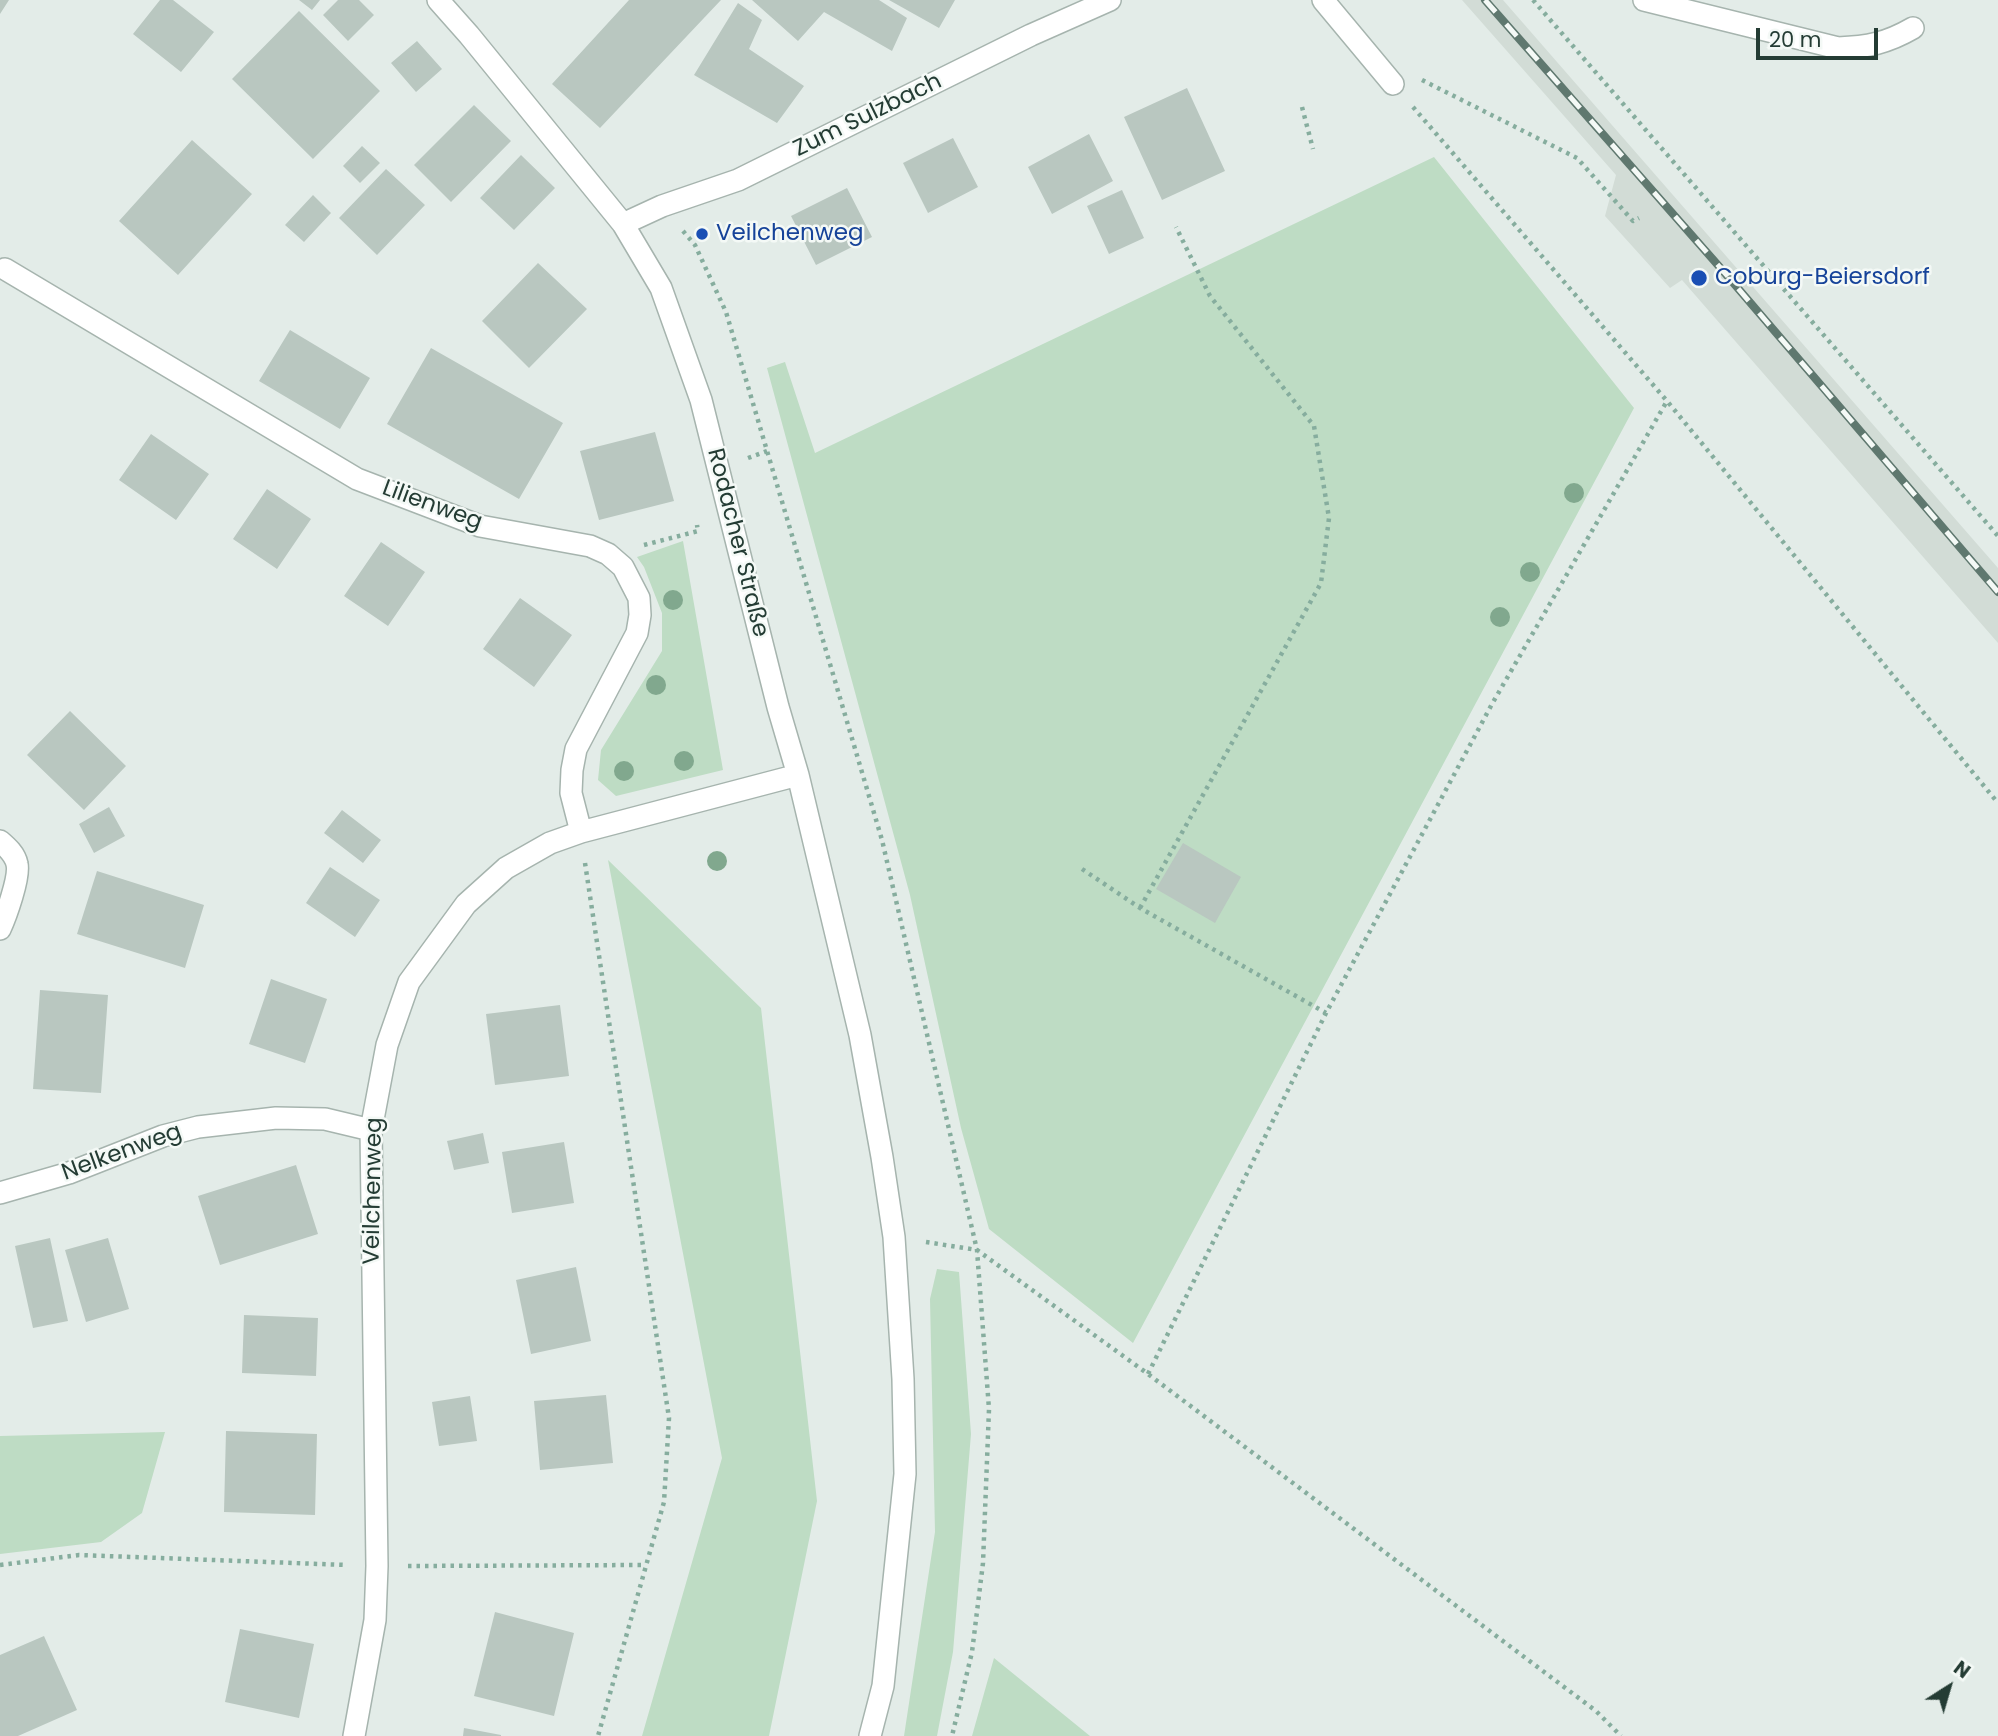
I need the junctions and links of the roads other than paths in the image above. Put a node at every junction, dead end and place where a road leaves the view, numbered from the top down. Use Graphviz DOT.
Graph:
graph roads {
  1 [pos="438,0"];
  2 [pos="1110,0"];
  3 [pos="1323,0"];
  4 [pos="1644,0"];
  5 [pos="1913,29"];
  6 [pos="1393,84"];
  7 [pos="623,224"];
  8 [pos="5,270"];
  9 [pos="798,775"];
  10 [pos="581,832"];
  11 [pos="0,841"];
  12 [pos="0,929"];
  13 [pos="371,1130"];
  14 [pos="0,1193"];
  15 [pos="354,1736"];
  16 [pos="870,1736"];
  1 -- 7 [label="street, Rodacher Straße"];
  2 -- 7 [label="street, Zum Sulzbach"];
  3 -- 6 [label="street"];
  4 -- 5 [label="street"];
  7 -- 9 [label="street, Rodacher Straße"];
  8 -- 10 [label="street, Lilienweg"];
  9 -- 10 [label="street, Veilchenweg"];
  9 -- 16 [label="street, Rodacher Straße"];
  10 -- 13 [label="street, Veilchenweg"];
  11 -- 12 [label="street"];
  13 -- 14 [label="street, Nelkenweg"];
  13 -- 15 [label="street, Veilchenweg"];
}
